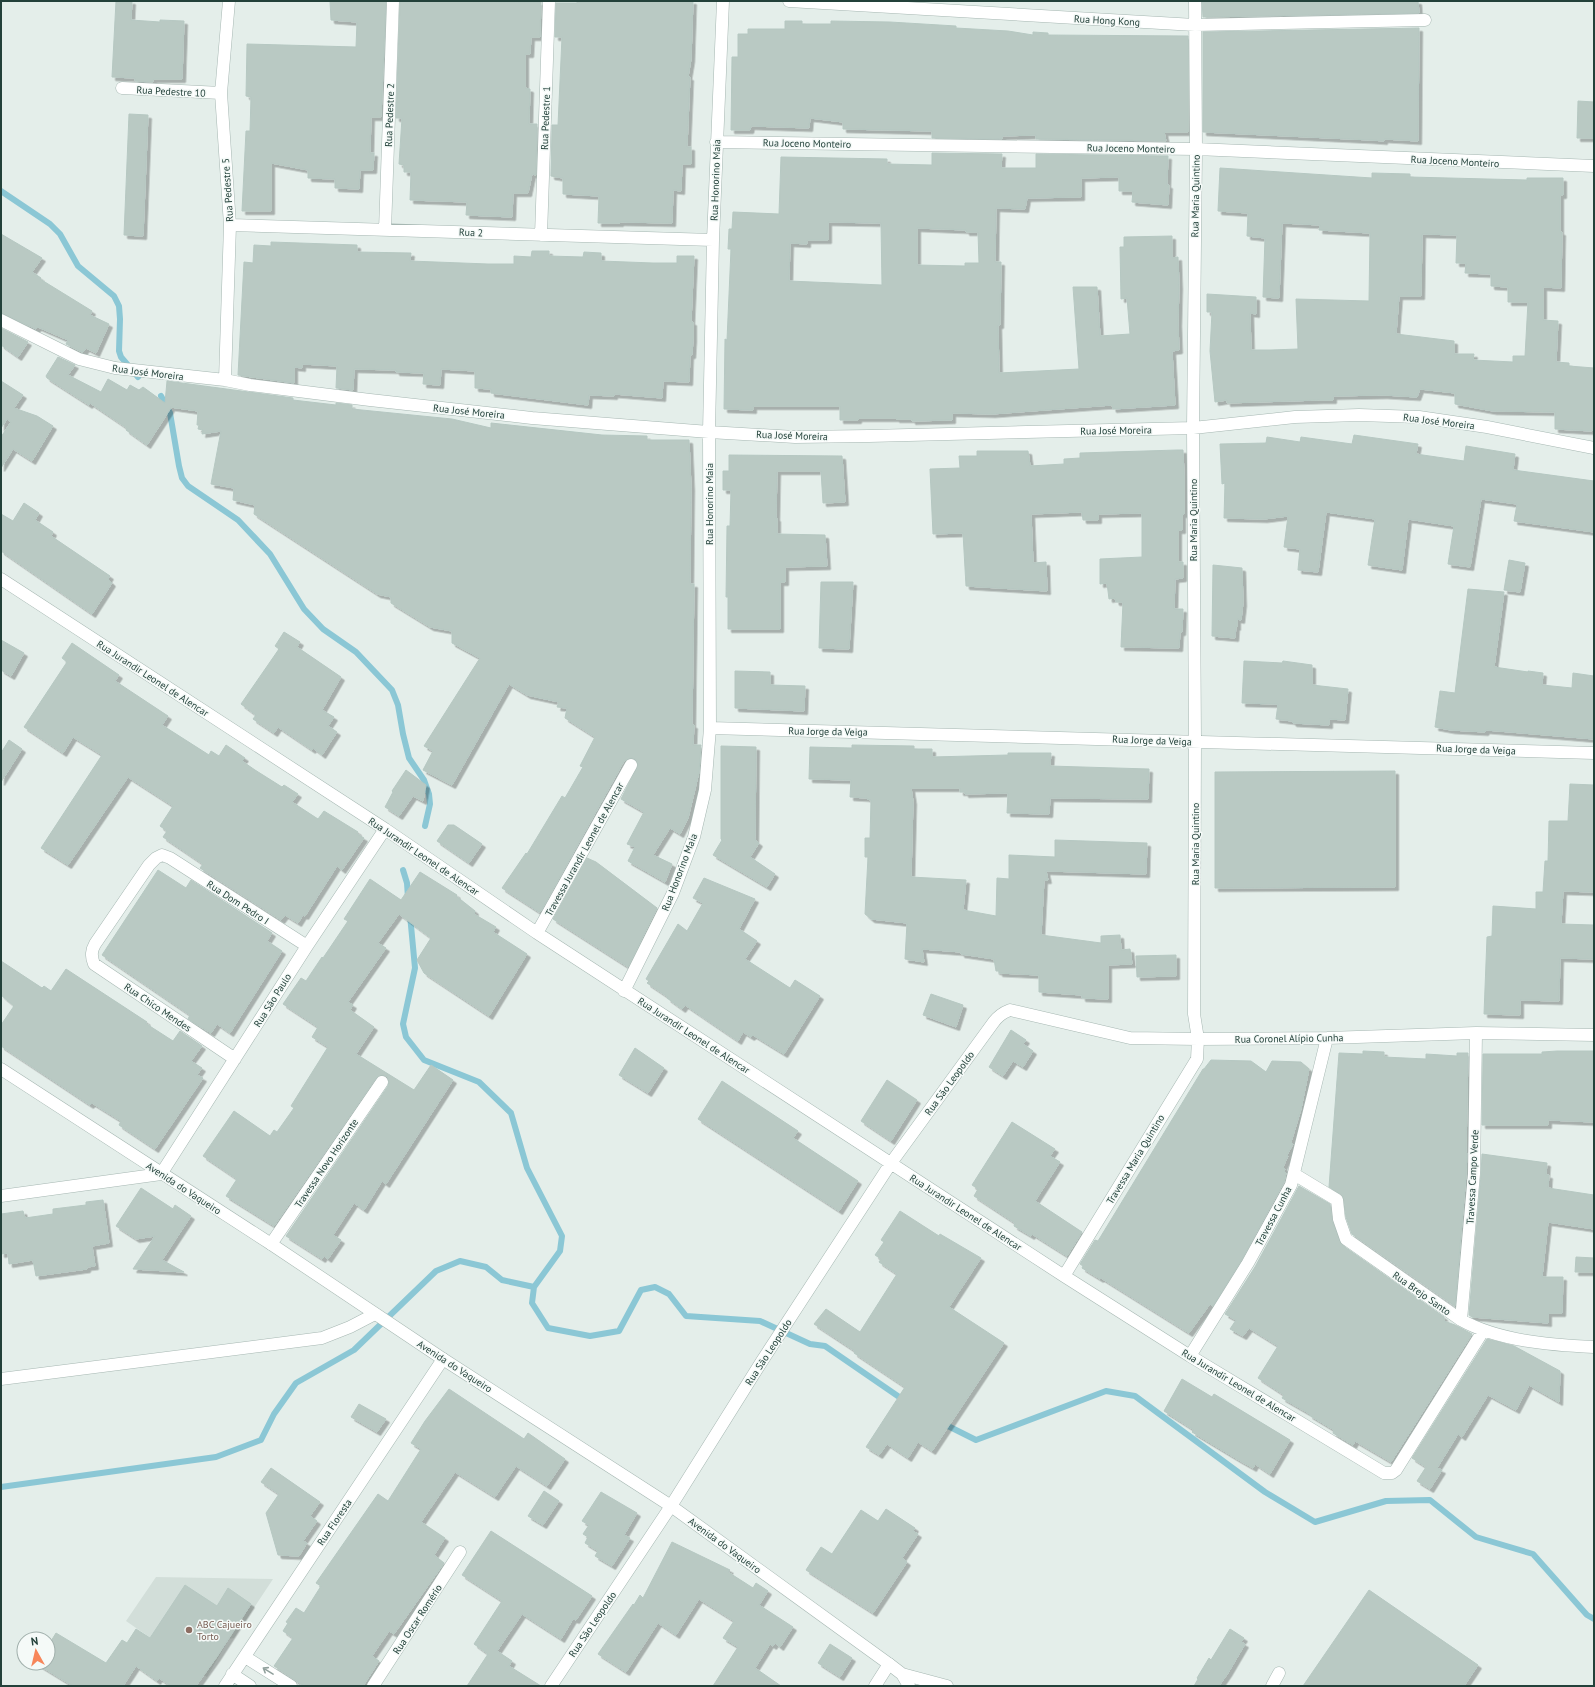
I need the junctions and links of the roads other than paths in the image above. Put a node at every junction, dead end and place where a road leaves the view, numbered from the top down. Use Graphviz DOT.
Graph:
graph roads {
  1 [pos="229,1"];
  2 [pos="393,1"];
  3 [pos="549,1"];
  4 [pos="723,1"];
  5 [pos="789,1"];
  6 [pos="1195,1"];
  7 [pos="1425,20"];
  8 [pos="1195,26"];
  9 [pos="122,88"];
  10 [pos="221,93"];
  11 [pos="716,142"];
  12 [pos="1196,149"];
  13 [pos="1594,166"];
  14 [pos="230,225"];
  15 [pos="385,230"];
  16 [pos="542,235"];
  17 [pos="713,240"];
  18 [pos="1,320"];
  19 [pos="225,380"];
  20 [pos="1193,428"];
  21 [pos="709,432"];
  22 [pos="1594,448"];
  23 [pos="3,584"];
  24 [pos="710,728"];
  25 [pos="1195,741"];
  26 [pos="1594,753"];
  27 [pos="631,765"];
  28 [pos="385,829"];
  29 [pos="537,933"];
  30 [pos="307,946"];
  31 [pos="92,950"];
  32 [pos="624,991"];
  33 [pos="992,1023"];
  34 [pos="1476,1033"];
  35 [pos="1594,1035"];
  36 [pos="1327,1038"];
  37 [pos="1198,1039"];
  38 [pos="235,1059"];
  39 [pos="1,1068"];
  40 [pos="382,1082"];
  41 [pos="891,1163"];
  42 [pos="161,1174"];
  43 [pos="1294,1174"];
  44 [pos="1,1196"];
  45 [pos="271,1244"];
  46 [pos="1064,1276"];
  47 [pos="376,1314"];
  48 [pos="1460,1320"];
  49 [pos="1483,1331"];
  50 [pos="1594,1347"];
  51 [pos="1190,1356"];
  52 [pos="443,1359"];
  53 [pos="1,1380"];
  54 [pos="671,1506"];
  55 [pos="460,1552"];
  56 [pos="245,1656"];
  57 [pos="889,1664"];
  58 [pos="232,1674"];
  59 [pos="902,1674"];
  60 [pos="1279,1674"];
  61 [pos="225,1686"];
  62 [pos="250,1686"];
  63 [pos="291,1686"];
  64 [pos="373,1686"];
  65 [pos="551,1686"];
  66 [pos="874,1686"];
  67 [pos="909,1686"];
  68 [pos="947,1686"];
  69 [pos="1272,1686"];
  1 -- 10 [label="street, Rua Pedestre 5"];
  2 -- 15 [label="street, Rua Pedestre 2"];
  3 -- 16 [label="street, Rua Pedestre 1"];
  4 -- 11 [label="street, Rua Honorino Maia"];
  5 -- 8 [label="street, Rua Hong Kong"];
  6 -- 8 [label="street, Rua Maria Quintino"];
  7 -- 8 [label="street, Rua Hong Kong"];
  8 -- 12 [label="street, Rua Maria Quintino"];
  9 -- 10 [label="street, Rua Pedestre 10"];
  10 -- 14 [label="street, Rua Pedestre 5"];
  11 -- 12 [label="street, Rua Joceno Monteiro"];
  11 -- 17 [label="street, Rua Honorino Maia"];
  12 -- 13 [label="street, Rua Joceno Monteiro"];
  12 -- 20 [label="street, Rua Maria Quintino"];
  14 -- 15 [label="street, Rua 2"];
  14 -- 19 [label="street, Rua Pedestre 5"];
  15 -- 16 [label="street, Rua 2"];
  16 -- 17 [label="street, Rua 2"];
  17 -- 21 [label="street, Rua Honorino Maia"];
  18 -- 19 [label="street, Rua José Moreira"];
  19 -- 21 [label="street, Rua José Moreira"];
  20 -- 21 [label="street, Rua José Moreira"];
  20 -- 22 [label="street, Rua José Moreira"];
  20 -- 25 [label="street, Rua Maria Quintino"];
  21 -- 24 [label="street, Rua Honorino Maia"];
  23 -- 28 [label="street, Rua Jurandir Leonel de Alencar"];
  24 -- 25 [label="street, Rua Jorge da Veiga"];
  24 -- 32 [label="street, Rua Honorino Maia"];
  25 -- 26 [label="street, Rua Jorge da Veiga"];
  25 -- 37 [label="street, Rua Maria Quintino"];
  27 -- 29 [label="street, Travessa Jurandir Leonel de Alencar"];
  28 -- 29 [label="street, Rua Jurandir Leonel de Alencar"];
  28 -- 30 [label="street, Rua São Paulo"];
  29 -- 32 [label="street, Rua Jurandir Leonel de Alencar"];
  30 -- 31 [label="street, Rua Dom Pedro I"];
  30 -- 38 [label="street, Rua São Paulo"];
  31 -- 38 [label="street, Rua Chico Mendes"];
  32 -- 41 [label="street, Rua Jurandir Leonel de Alencar"];
  33 -- 37 [label="street, Rua Coronel Alípio Cunha"];
  33 -- 41 [label="street, Rua São Leopoldo"];
  34 -- 35 [label="street, Rua Coronel Alípio Cunha"];
  34 -- 36 [label="street, Rua Coronel Alípio Cunha"];
  34 -- 48 [label="street, Travessa Campo Verde"];
  36 -- 37 [label="street, Rua Coronel Alípio Cunha"];
  36 -- 43 [label="street, Travessa Cunha"];
  37 -- 46 [label="street, Travessa Maria Quintino"];
  38 -- 42 [label="street, Rua São Paulo"];
  39 -- 42 [label="street, Avenida do Vaqueiro"];
  40 -- 45 [label="street, Travessa Novo Horizonte"];
  41 -- 46 [label="street, Rua Jurandir Leonel de Alencar"];
  41 -- 54 [label="street, Rua São Leopoldo"];
  42 -- 44 [label="street"];
  42 -- 45 [label="street, Avenida do Vaqueiro"];
  43 -- 48 [label="street, Rua Brejo Santo"];
  43 -- 51 [label="street, Travessa Cunha"];
  45 -- 47 [label="street, Avenida do Vaqueiro"];
  46 -- 51 [label="street, Rua Jurandir Leonel de Alencar"];
  47 -- 52 [label="street, Avenida do Vaqueiro"];
  47 -- 53 [label="street"];
  48 -- 49 [label="street, Rua Brejo Santo"];
  49 -- 50 [label="street, Rua Brejo Santo"];
  49 -- 51 [label="street, Rua Jurandir Leonel de Alencar"];
  52 -- 54 [label="street, Avenida do Vaqueiro"];
  52 -- 56 [label="street, Rua Floresta"];
  54 -- 57 [label="street, Avenida do Vaqueiro"];
  54 -- 65 [label="street, Rua São Leopoldo"];
  55 -- 64 [label="street, Rua Oscar Romério"];
  56 -- 58 [label="street, Rua Floresta"];
  63 -- 56 [label="street, one-way"];
  57 -- 59 [label="street, Avenida do Vaqueiro"];
  57 -- 66 [label="street"];
  58 -- 61 [label="street, Rua Floresta"];
  58 -- 62 [label="street"];
  59 -- 67 [label="street, Avenida do Vaqueiro"];
  59 -- 68 [label="street, Avenida do Vaqueiro"];
  60 -- 69 [label="street"];
}
